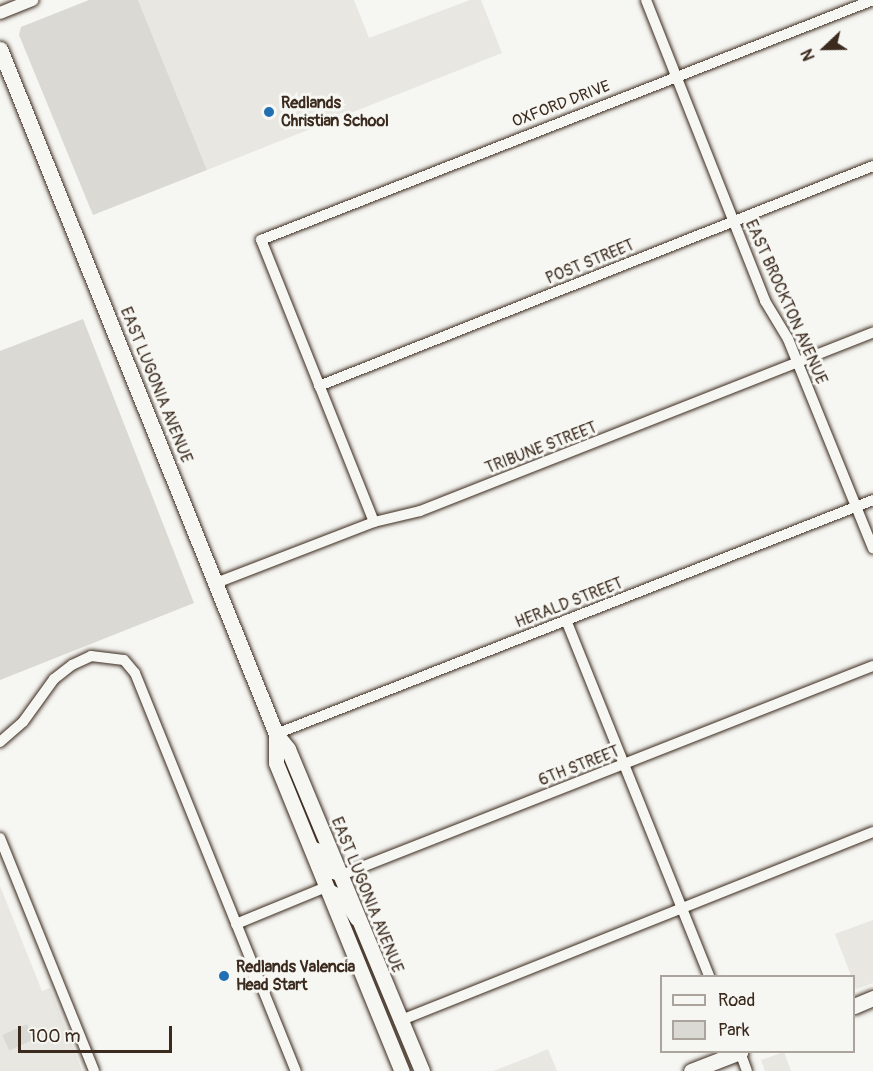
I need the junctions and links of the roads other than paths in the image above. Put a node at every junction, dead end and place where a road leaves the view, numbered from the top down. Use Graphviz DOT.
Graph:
graph roads {
  1 [pos="32,0"];
  2 [pos="646,0"];
  3 [pos="873,0"];
  4 [pos="0,13"];
  5 [pos="0,49"];
  6 [pos="677,80"];
  7 [pos="873,166"];
  8 [pos="734,221"];
  9 [pos="873,333"];
  10 [pos="798,363"];
  11 [pos="319,386"];
  12 [pos="873,500"];
  13 [pos="856,507"];
  14 [pos="374,522"];
  15 [pos="873,549"];
  16 [pos="216,583"];
  17 [pos="566,620"];
  18 [pos="873,666"];
  19 [pos="276,734"];
  20 [pos="0,742"];
  21 [pos="624,764"];
  22 [pos="873,832"];
  23 [pos="0,838"];
  24 [pos="309,845"];
  25 [pos="339,876"];
  26 [pos="326,887"];
  27 [pos="681,908"];
  28 [pos="358,922"];
  29 [pos="236,924"];
  30 [pos="709,975"];
  31 [pos="873,998"];
  32 [pos="855,1005"];
  33 [pos="399,1021"];
  34 [pos="737,1053"];
  35 [pos="740,1053"];
  36 [pos="94,1071"];
  37 [pos="296,1071"];
  38 [pos="402,1071"];
  39 [pos="422,1071"];
  40 [pos="691,1071"];
  41 [pos="747,1071"];
  1 -- 4 [label="street"];
  2 -- 6 [label="street, EAST BROCKTON AVENUE"];
  3 -- 6 [label="street, OXFORD DRIVE"];
  5 -- 16 [label="main road, EAST LUGONIA AVENUE"];
  6 -- 8 [label="street, EAST BROCKTON AVENUE"];
  6 -- 11 [label="street, OXFORD DRIVE"];
  7 -- 8 [label="street, POST STREET"];
  8 -- 10 [label="street, EAST BROCKTON AVENUE"];
  8 -- 11 [label="street, POST STREET"];
  9 -- 10 [label="street, TRIBUNE STREET"];
  10 -- 13 [label="street, EAST BROCKTON AVENUE"];
  10 -- 14 [label="street, TRIBUNE STREET"];
  11 -- 14 [label="street"];
  12 -- 13 [label="street, HERALD STREET"];
  13 -- 15 [label="street, EAST BROCKTON AVENUE"];
  13 -- 17 [label="street, HERALD STREET"];
  14 -- 16 [label="street, TRIBUNE STREET"];
  16 -- 19 [label="main road, EAST LUGONIA AVENUE"];
  17 -- 19 [label="street, HERALD STREET"];
  17 -- 21 [label="street"];
  18 -- 21 [label="street, 6TH STREET"];
  19 -- 24 [label="main road, EAST LUGONIA AVENUE"];
  19 -- 25 [label="main road, EAST LUGONIA AVENUE"];
  20 -- 29 [label="street"];
  21 -- 25 [label="street, 6TH STREET"];
  21 -- 27 [label="street"];
  22 -- 27 [label="street"];
  23 -- 36 [label="street"];
  24 -- 25 [label="street"];
  24 -- 26 [label="main road, EAST LUGONIA AVENUE"];
  25 -- 28 [label="main road, EAST LUGONIA AVENUE"];
  26 -- 28 [label="street"];
  26 -- 29 [label="street"];
  26 -- 38 [label="main road, EAST LUGONIA AVENUE"];
  27 -- 30 [label="street"];
  27 -- 33 [label="street"];
  28 -- 33 [label="main road, EAST LUGONIA AVENUE"];
  29 -- 37 [label="street"];
  31 -- 32 [label="main road"];
  33 -- 39 [label="main road, EAST LUGONIA AVENUE"];
  34 -- 40 [label="main road"];
  35 -- 41 [label="street"];
}
